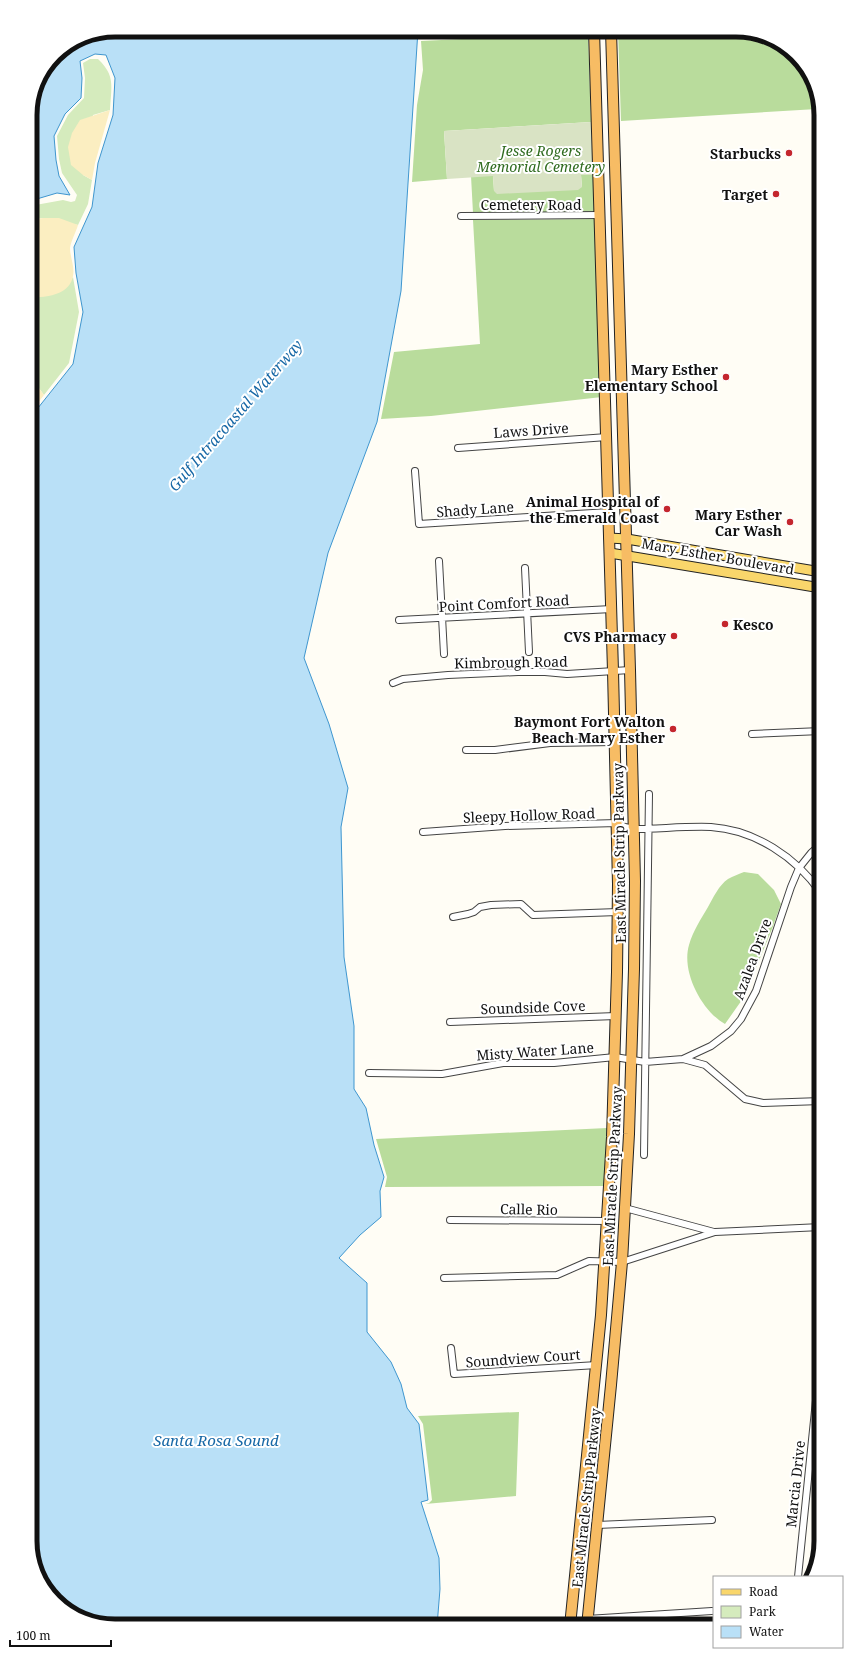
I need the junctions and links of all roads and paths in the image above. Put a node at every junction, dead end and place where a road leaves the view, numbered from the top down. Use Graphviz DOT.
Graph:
graph roads {
  1 [pos="594,37"];
  2 [pos="611,37"];
  3 [pos="600,215"];
  4 [pos="461,216"];
  5 [pos="607,437"];
  6 [pos="458,448"];
  7 [pos="415,471"];
  8 [pos="609,512"];
  9 [pos="609,538"];
  10 [pos="627,538"];
  11 [pos="610,553"];
  12 [pos="627,555"];
  13 [pos="439,562"];
  14 [pos="525,568"];
  15 [pos="814,571"];
  16 [pos="814,587"];
  17 [pos="612,609"];
  18 [pos="528,614"];
  19 [pos="442,619"];
  20 [pos="399,620"];
  21 [pos="529,652"];
  22 [pos="444,654"];
  23 [pos="630,670"];
  24 [pos="613,671"];
  25 [pos="393,683"];
  26 [pos="814,731"];
  27 [pos="752,734"];
  28 [pos="615,742"];
  29 [pos="466,750"];
  30 [pos="648,794"];
  31 [pos="617,823"];
  32 [pos="634,829"];
  33 [pos="648,829"];
  34 [pos="423,832"];
  35 [pos="814,850"];
  36 [pos="799,868"];
  37 [pos="814,883"];
  38 [pos="618,912"];
  39 [pos="453,917"];
  40 [pos="616,1016"];
  41 [pos="450,1022"];
  42 [pos="615,1057"];
  43 [pos="683,1059"];
  44 [pos="632,1060"];
  45 [pos="645,1062"];
  46 [pos="369,1073"];
  47 [pos="814,1101"];
  48 [pos="644,1155"];
  49 [pos="625,1208"];
  50 [pos="450,1220"];
  51 [pos="608,1221"];
  52 [pos="814,1227"];
  53 [pos="715,1232"];
  54 [pos="605,1261"];
  55 [pos="622,1262"];
  56 [pos="444,1278"];
  57 [pos="451,1348"];
  58 [pos="597,1366"];
  59 [pos="814,1420"];
  60 [pos="591,1426"];
  61 [pos="607,1427"];
  62 [pos="712,1520"];
  63 [pos="597,1525"];
  64 [pos="798,1576"];
  65 [pos="712,1611"];
  66 [pos="571,1619"];
  67 [pos="587,1619"];
  68 [pos="621,1619"];
  1 -- 3 [label="highway, East Miracle Strip Parkway"];
  2 -- 10 [label="highway, East Miracle Strip Parkway"];
  3 -- 4 [label="street, Cemetery Road"];
  3 -- 5 [label="highway, East Miracle Strip Parkway"];
  5 -- 6 [label="street, Laws Drive"];
  5 -- 8 [label="highway, East Miracle Strip Parkway"];
  7 -- 8 [label="street, Shady Lane"];
  8 -- 9 [label="highway, East Miracle Strip Parkway"];
  9 -- 10 [label="main road, Mary Esther Boulevard"];
  9 -- 11 [label="highway, East Miracle Strip Parkway"];
  10 -- 12 [label="highway, East Miracle Strip Parkway"];
  10 -- 15 [label="main road, Mary Esther Boulevard"];
  11 -- 12 [label="main road, Mary Esther Boulevard"];
  11 -- 17 [label="highway, East Miracle Strip Parkway"];
  12 -- 16 [label="main road, Mary Esther Boulevard"];
  12 -- 23 [label="highway, East Miracle Strip Parkway"];
  13 -- 19 [label="street"];
  14 -- 18 [label="street"];
  17 -- 18 [label="street, Point Comfort Road"];
  17 -- 24 [label="highway, East Miracle Strip Parkway"];
  18 -- 19 [label="street, Point Comfort Road"];
  18 -- 21 [label="street"];
  19 -- 20 [label="street, Point Comfort Road"];
  19 -- 22 [label="street"];
  23 -- 24 [label="street, Kimbrough Road"];
  23 -- 32 [label="highway, East Miracle Strip Parkway"];
  24 -- 25 [label="street, Kimbrough Road"];
  24 -- 28 [label="highway, East Miracle Strip Parkway"];
  26 -- 27 [label="street"];
  28 -- 29 [label="street"];
  28 -- 31 [label="highway, East Miracle Strip Parkway"];
  30 -- 33 [label="street"];
  31 -- 32 [label="street, Sleepy Hollow Road"];
  31 -- 34 [label="street, Sleepy Hollow Road"];
  31 -- 38 [label="highway, East Miracle Strip Parkway"];
  32 -- 33 [label="street, Sleepy Hollow Road"];
  32 -- 44 [label="highway, East Miracle Strip Parkway"];
  33 -- 36 [label="street, Sleepy Hollow Road"];
  33 -- 45 [label="street"];
  35 -- 36 [label="street, Azalea Drive"];
  36 -- 37 [label="street, Sleepy Hollow Road"];
  36 -- 43 [label="street, Azalea Drive"];
  38 -- 39 [label="street"];
  38 -- 40 [label="highway, East Miracle Strip Parkway"];
  40 -- 41 [label="street, Soundside Cove"];
  40 -- 42 [label="highway, East Miracle Strip Parkway"];
  42 -- 44 [label="street, Misty Water Lane"];
  42 -- 46 [label="street, Misty Water Lane"];
  42 -- 51 [label="highway, East Miracle Strip Parkway"];
  43 -- 45 [label="street, Azalea Drive"];
  43 -- 47 [label="street"];
  44 -- 45 [label="street, Azalea Drive"];
  44 -- 49 [label="highway, East Miracle Strip Parkway"];
  45 -- 48 [label="street"];
  49 -- 53 [label="street"];
  49 -- 55 [label="highway, East Miracle Strip Parkway"];
  50 -- 51 [label="street, Calle Rio"];
  51 -- 54 [label="highway, East Miracle Strip Parkway"];
  52 -- 53 [label="street"];
  53 -- 55 [label="street"];
  54 -- 55 [label="street"];
  54 -- 56 [label="street"];
  54 -- 58 [label="highway, East Miracle Strip Parkway"];
  55 -- 61 [label="highway, East Miracle Strip Parkway"];
  57 -- 58 [label="street, Soundview Court"];
  58 -- 60 [label="highway, East Miracle Strip Parkway"];
  59 -- 64 [label="street, Marcia Drive"];
  60 -- 61 [label="highway"];
  60 -- 66 [label="highway, East Miracle Strip Parkway"];
  61 -- 63 [label="highway, East Miracle Strip Parkway"];
  62 -- 63 [label="street"];
  63 -- 67 [label="highway, East Miracle Strip Parkway"];
  65 -- 68 [label="street"];
}
